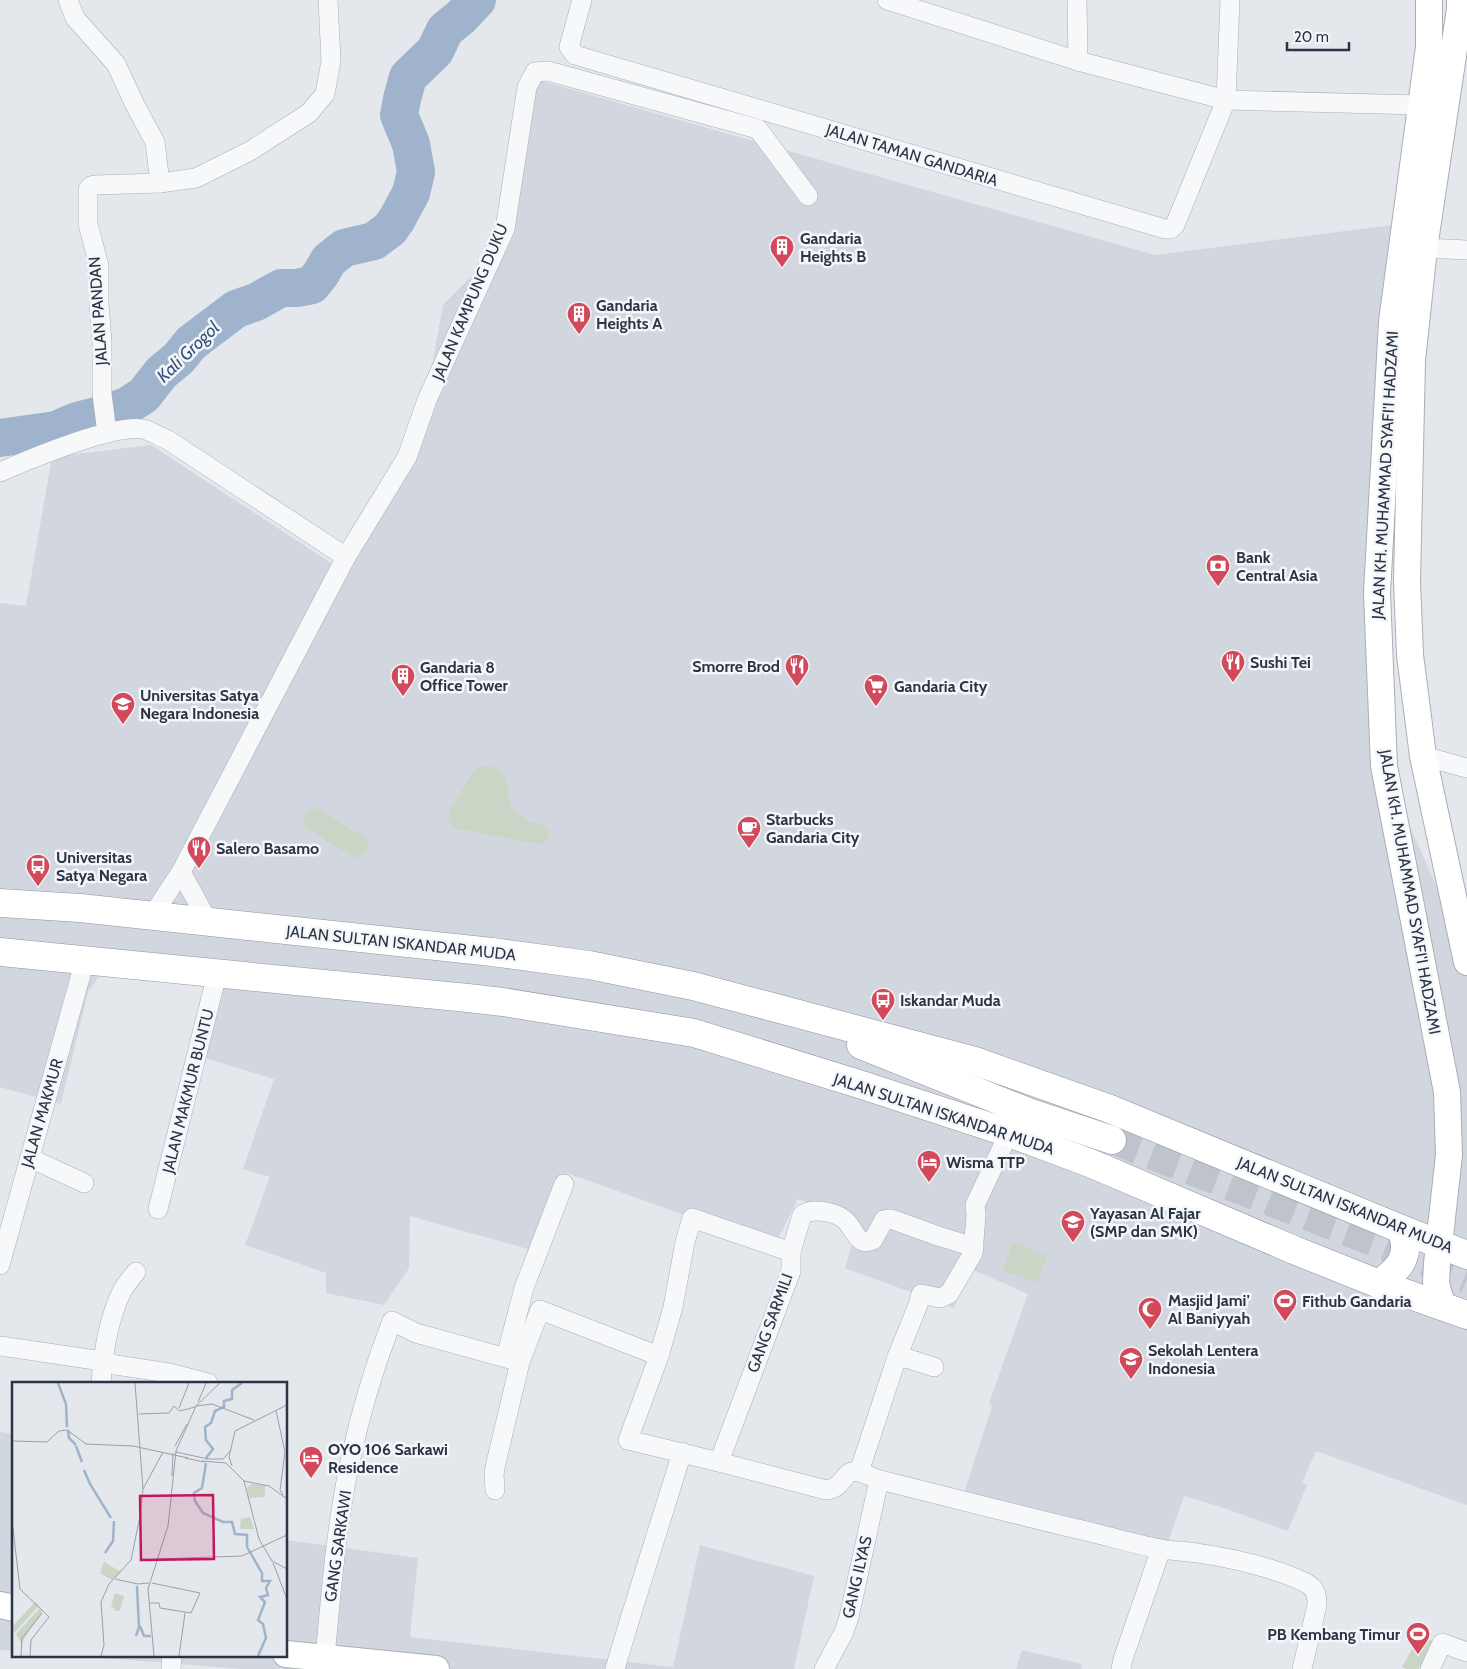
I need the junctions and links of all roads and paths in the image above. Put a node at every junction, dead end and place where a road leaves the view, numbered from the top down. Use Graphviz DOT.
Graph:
graph roads {
  1 [pos="68,0"];
  2 [pos="328,0"];
  3 [pos="582,0"];
  4 [pos="887,0"];
  5 [pos="1077,0"];
  6 [pos="1230,0"];
  7 [pos="1429,0"];
  8 [pos="1460,0"];
  9 [pos="1078,61"];
  10 [pos="1226,100"];
  11 [pos="1421,105"];
  12 [pos="160,183"];
  13 [pos="808,196"];
  14 [pos="1424,248"];
  15 [pos="1467,250"];
  16 [pos="106,428"];
  17 [pos="0,472"];
  18 [pos="346,557"];
  19 [pos="1410,655"];
  20 [pos="1380,661"];
  21 [pos="1423,756"];
  22 [pos="1467,768"];
  23 [pos="181,872"];
  24 [pos="0,903"];
  25 [pos="152,916"];
  26 [pos="209,923"];
  27 [pos="0,952"];
  28 [pos="85,960"];
  29 [pos="1467,962"];
  30 [pos="217,974"];
  31 [pos="797,1014"];
  32 [pos="1441,1059"];
  33 [pos="782,1061"];
  34 [pos="1028,1112"];
  35 [pos="1009,1133"];
  36 [pos="1112,1140"];
  37 [pos="1467,1152"];
  38 [pos="30,1158"];
  39 [pos="84,1183"];
  40 [pos="564,1184"];
  41 [pos="158,1209"];
  42 [pos="1401,1229"];
  43 [pos="1439,1244"];
  44 [pos="974,1247"];
  45 [pos="790,1252"];
  46 [pos="1467,1255"];
  47 [pos="0,1265"];
  48 [pos="136,1272"];
  49 [pos="1380,1284"];
  50 [pos="1456,1311"];
  51 [pos="0,1346"];
  52 [pos="659,1356"];
  53 [pos="896,1358"];
  54 [pos="513,1360"];
  55 [pos="102,1361"];
  56 [pos="934,1367"];
  57 [pos="101,1382"];
  58 [pos="204,1382"];
  59 [pos="682,1452"];
  60 [pos="720,1462"];
  61 [pos="859,1472"];
  62 [pos="879,1480"];
  63 [pos="495,1490"];
  64 [pos="1160,1549"];
  65 [pos="1467,1652"];
  66 [pos="288,1654"];
  67 [pos="172,1656"];
  68 [pos="325,1658"];
  69 [pos="407,1667"];
  70 [pos="171,1669"];
  71 [pos="436,1669"];
  72 [pos="615,1669"];
  73 [pos="824,1669"];
  74 [pos="1121,1669"];
  75 [pos="1302,1669"];
  76 [pos="1430,1669"];
  1 -- 12 [label="street"];
  2 -- 12 [label="street, JALAN PANDAN"];
  3 -- 10 [label="street, JALAN TAMAN GANDARIA"];
  4 -- 9 [label="street"];
  5 -- 9 [label="street"];
  6 -- 10 [label="street"];
  7 -- 11 [label="main road, JALAN KH. MUHAMMAD SYAFI'I HADZAMI"];
  8 -- 14 [label="main road, JALAN KH. MUHAMMAD SYAFI'I HADZAMI"];
  9 -- 10 [label="street"];
  10 -- 11 [label="street"];
  11 -- 20 [label="main road, JALAN KH. MUHAMMAD SYAFI'I HADZAMI"];
  12 -- 16 [label="street, JALAN PANDAN"];
  13 -- 18 [label="street, JALAN KAMPUNG DUKU"];
  14 -- 15 [label="street"];
  14 -- 19 [label="main road, JALAN KH. MUHAMMAD SYAFI'I HADZAMI"];
  16 -- 17 [label="street"];
  16 -- 18 [label="street"];
  18 -- 23 [label="street, JALAN KAMPUNG DUKU"];
  19 -- 20 [label="main road"];
  19 -- 21 [label="main road, JALAN KH. MUHAMMAD SYAFI'I HADZAMI"];
  20 -- 32 [label="main road, JALAN KH. MUHAMMAD SYAFI'I HADZAMI"];
  21 -- 22 [label="street"];
  21 -- 29 [label="main road, JALAN KH. MUHAMMAD SYAFI'I HADZAMI"];
  23 -- 25 [label="street, JALAN KAMPUNG DUKU"];
  23 -- 26 [label="street"];
  24 -- 25 [label="highway, JALAN SULTAN ISKANDAR MUDA"];
  25 -- 26 [label="highway, JALAN SULTAN ISKANDAR MUDA"];
  26 -- 31 [label="highway, JALAN SULTAN ISKANDAR MUDA"];
  27 -- 28 [label="highway, JALAN SULTAN ISKANDAR MUDA"];
  28 -- 30 [label="highway, JALAN SULTAN ISKANDAR MUDA"];
  28 -- 38 [label="street, JALAN MAKMUR"];
  30 -- 33 [label="highway, JALAN SULTAN ISKANDAR MUDA"];
  30 -- 41 [label="street, JALAN MAKMUR BUNTU"];
  31 -- 34 [label="highway, JALAN SULTAN ISKANDAR MUDA"];
  31 -- 42 [label="highway, JALAN SULTAN ISKANDAR MUDA"];
  32 -- 37 [label="main road"];
  32 -- 43 [label="main road, JALAN KH. MUHAMMAD SYAFI'I HADZAMI"];
  33 -- 34 [label="highway, JALAN SULTAN ISKANDAR MUDA"];
  33 -- 35 [label="highway, JALAN SULTAN ISKANDAR MUDA"];
  34 -- 36 [label="highway, JALAN SULTAN ISKANDAR MUDA"];
  35 -- 44 [label="street"];
  35 -- 49 [label="highway, JALAN SULTAN ISKANDAR MUDA"];
  38 -- 39 [label="street"];
  38 -- 47 [label="street, JALAN MAKMUR"];
  40 -- 54 [label="street"];
  42 -- 43 [label="highway, JALAN SULTAN ISKANDAR MUDA"];
  42 -- 49 [label="highway"];
  43 -- 46 [label="highway, JALAN SULTAN ISKANDAR MUDA"];
  43 -- 50 [label="main road, JALAN KH. MUHAMMAD SYAFI'I HADZAMI"];
  44 -- 45 [label="street"];
  44 -- 53 [label="street"];
  45 -- 52 [label="street, GANG SARMILI"];
  45 -- 60 [label="street, GANG SARMILI"];
  48 -- 55 [label="street"];
  49 -- 50 [label="highway, JALAN SULTAN ISKANDAR MUDA"];
  51 -- 55 [label="street"];
  52 -- 54 [label="street"];
  52 -- 59 [label="street"];
  53 -- 56 [label="street"];
  53 -- 61 [label="street"];
  54 -- 63 [label="street"];
  54 -- 68 [label="street, GANG SARKAWI"];
  55 -- 57 [label="street"];
  55 -- 58 [label="street"];
  59 -- 60 [label="street"];
  59 -- 72 [label="street"];
  60 -- 61 [label="street"];
  61 -- 62 [label="street"];
  62 -- 64 [label="street"];
  62 -- 73 [label="street, GANG ILYAS"];
  64 -- 74 [label="street"];
  64 -- 75 [label="street"];
  65 -- 76 [label="street"];
  66 -- 68 [label="main road"];
  67 -- 70 [label="street"];
  68 -- 69 [label="main road"];
  69 -- 71 [label="main road"];
}
